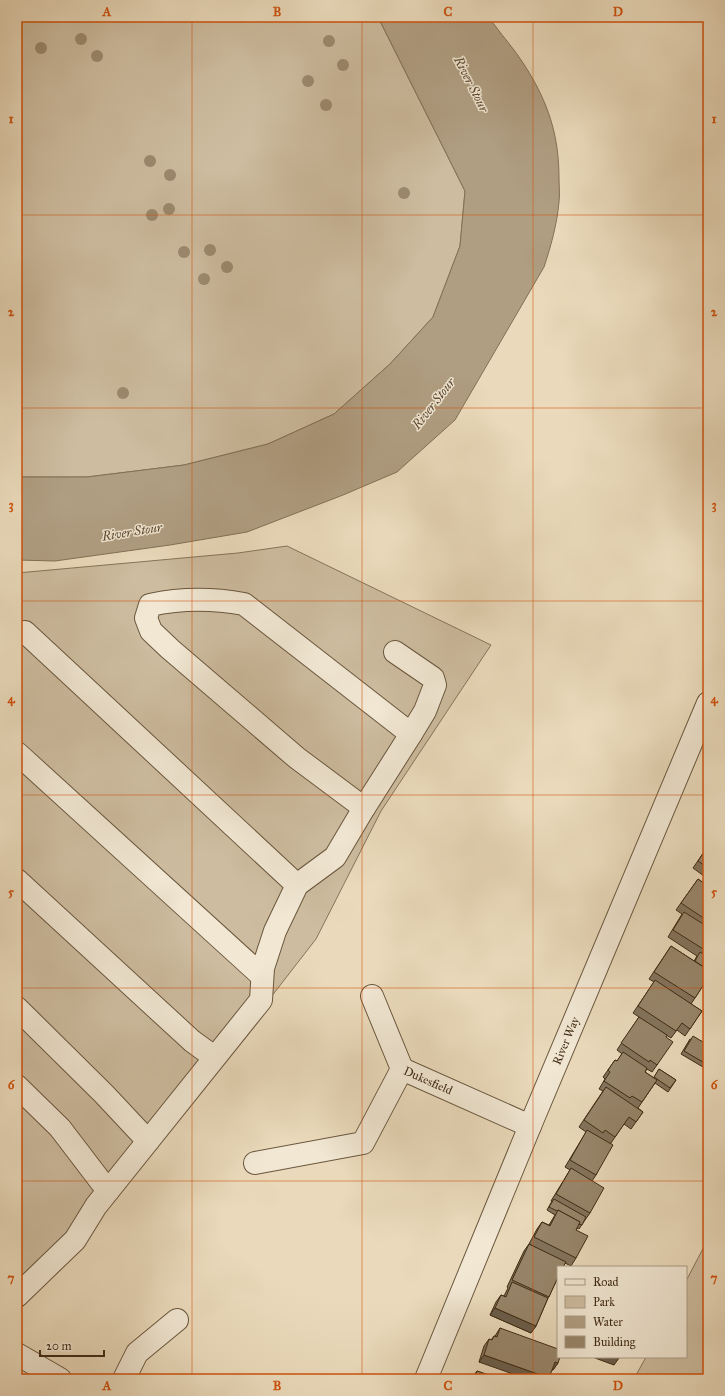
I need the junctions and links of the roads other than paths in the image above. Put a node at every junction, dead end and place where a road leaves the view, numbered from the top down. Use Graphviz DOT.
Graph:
graph roads {
  1 [pos="25,632"];
  2 [pos="395,652"];
  3 [pos="708,703"];
  4 [pos="412,734"];
  5 [pos="17,753"];
  6 [pos="364,808"];
  7 [pos="17,880"];
  8 [pos="297,885"];
  9 [pos="262,976"];
  10 [pos="372,996"];
  11 [pos="17,1008"];
  12 [pos="214,1057"];
  13 [pos="402,1069"];
  14 [pos="17,1086"];
  15 [pos="530,1126"];
  16 [pos="148,1140"];
  17 [pos="255,1163"];
  18 [pos="108,1191"];
  19 [pos="17,1296"];
  20 [pos="177,1320"];
  21 [pos="17,1354"];
  22 [pos="60,1379"];
  23 [pos="124,1379"];
  24 [pos="426,1379"];
  1 -- 8 [label="street"];
  2 -- 4 [label="street"];
  3 -- 15 [label="street, River Way"];
  4 -- 6 [label="street"];
  4 -- 6 [label="street"];
  5 -- 9 [label="street"];
  6 -- 8 [label="street"];
  7 -- 12 [label="street"];
  8 -- 9 [label="street"];
  9 -- 12 [label="street"];
  10 -- 13 [label="street"];
  11 -- 16 [label="street"];
  12 -- 16 [label="street"];
  13 -- 15 [label="street, Dukesfield"];
  13 -- 17 [label="street, Dukesfield"];
  14 -- 18 [label="street"];
  15 -- 24 [label="street, River Way"];
  16 -- 18 [label="street"];
  18 -- 19 [label="street"];
  20 -- 23 [label="street"];
  21 -- 22 [label="street"];
}
